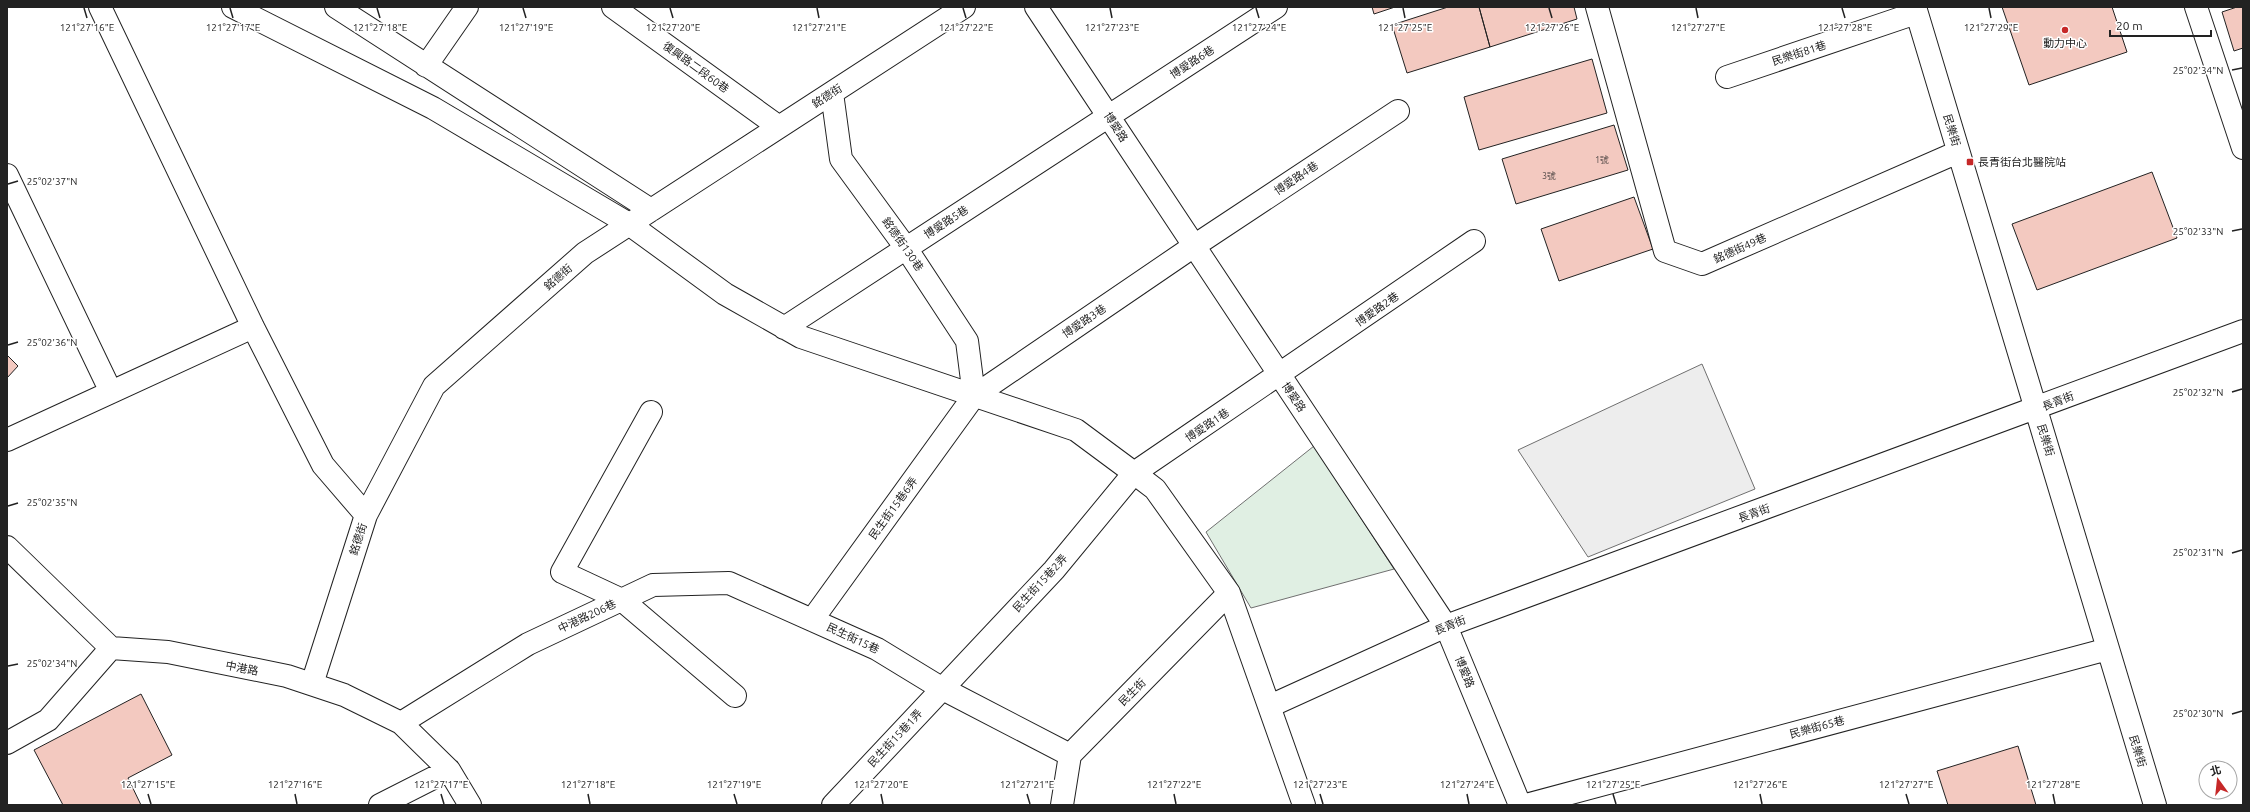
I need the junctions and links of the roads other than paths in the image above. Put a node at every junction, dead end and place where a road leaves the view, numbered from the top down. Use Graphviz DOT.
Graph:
graph roads {
  1 [pos="100,7"];
  2 [pos="233,7"];
  3 [pos="336,7"];
  4 [pos="467,7"];
  5 [pos="613,7"];
  6 [pos="964,7"];
  7 [pos="1036,7"];
  8 [pos="1276,7"];
  9 [pos="1596,7"];
  10 [pos="2196,7"];
  11 [pos="1916,10"];
  12 [pos="426,66"];
  13 [pos="1727,77"];
  14 [pos="832,93"];
  15 [pos="1398,111"];
  16 [pos="1109,117"];
  17 [pos="779,127"];
  18 [pos="2243,148"];
  19 [pos="1958,152"];
  20 [pos="7,175"];
  21 [pos="651,210"];
  22 [pos="628,224"];
  23 [pos="1474,242"];
  24 [pos="1194,246"];
  25 [pos="906,248"];
  26 [pos="253,327"];
  27 [pos="784,328"];
  28 [pos="2243,331"];
  29 [pos="1280,376"];
  30 [pos="111,392"];
  31 [pos="974,396"];
  32 [pos="2036,409"];
  33 [pos="651,412"];
  34 [pos="7,440"];
  35 [pos="1134,473"];
  36 [pos="366,515"];
  37 [pos="7,547"];
  38 [pos="1230,593"];
  39 [pos="622,600"];
  40 [pos="812,620"];
  41 [pos="1446,626"];
  42 [pos="111,648"];
  43 [pos="2108,649"];
  44 [pos="312,684"];
  45 [pos="941,688"];
  46 [pos="735,696"];
  47 [pos="1270,706"];
  48 [pos="401,723"];
  49 [pos="7,743"];
  50 [pos="1070,755"];
  51 [pos="449,770"];
  52 [pos="380,805"];
  53 [pos="470,805"];
  54 [pos="833,805"];
  55 [pos="1062,805"];
  56 [pos="1304,805"];
  57 [pos="1520,805"];
  58 [pos="1526,805"];
  59 [pos="2155,805"];
  1 -- 26 [label="street"];
  2 -- 22 [label="street"];
  3 -- 12 [label="street"];
  4 -- 12 [label="street"];
  5 -- 17 [label="street, 復興路二段60巷"];
  6 -- 14 [label="street, 銘德街"];
  7 -- 16 [label="street, 博愛路"];
  8 -- 16 [label="street, 博愛路6巷"];
  9 -- 19 [label="street, 銘德街49巷"];
  10 -- 18 [label="street"];
  11 -- 13 [label="street, 民樂街81巷"];
  11 -- 19 [label="street, 民樂街"];
  12 -- 21 [label="street"];
  14 -- 17 [label="street, 銘德街"];
  14 -- 25 [label="street, 銘德街130巷"];
  15 -- 24 [label="street, 博愛路4巷"];
  16 -- 24 [label="street, 博愛路"];
  16 -- 25 [label="street, 博愛路5巷"];
  17 -- 21 [label="street, 銘德街"];
  19 -- 32 [label="street, 民樂街"];
  20 -- 30 [label="street"];
  21 -- 22 [label="street, 銘德街"];
  22 -- 27 [label="street"];
  22 -- 36 [label="street, 銘德街"];
  23 -- 29 [label="street, 博愛路2巷"];
  24 -- 29 [label="street, 博愛路"];
  24 -- 31 [label="street, 博愛路3巷"];
  25 -- 27 [label="street, 博愛路5巷"];
  25 -- 31 [label="street, 銘德街130巷"];
  26 -- 30 [label="street"];
  26 -- 36 [label="street"];
  27 -- 31 [label="street"];
  28 -- 32 [label="street, 長青街"];
  29 -- 35 [label="street, 博愛路1巷"];
  29 -- 41 [label="street, 博愛路"];
  30 -- 34 [label="street"];
  31 -- 35 [label="street"];
  31 -- 40 [label="street, 民生街15巷6弄"];
  32 -- 41 [label="street, 長青街"];
  32 -- 43 [label="street, 民樂街"];
  33 -- 39 [label="street, 中港路206巷"];
  35 -- 38 [label="street"];
  35 -- 45 [label="street, 民生街15巷2弄"];
  36 -- 44 [label="street, 銘德街"];
  37 -- 42 [label="street"];
  38 -- 47 [label="street"];
  38 -- 50 [label="street, 民生街"];
  39 -- 40 [label="street, 民生街15巷"];
  39 -- 46 [label="street"];
  39 -- 48 [label="street, 中港路206巷"];
  40 -- 45 [label="street, 民生街15巷"];
  41 -- 47 [label="street, 長青街"];
  41 -- 57 [label="street, 博愛路"];
  42 -- 44 [label="street, 中港路"];
  42 -- 49 [label="street"];
  43 -- 58 [label="street, 民樂街65巷"];
  43 -- 59 [label="street, 民樂街"];
  44 -- 48 [label="street, 中港路"];
  45 -- 50 [label="street, 民生街15巷"];
  45 -- 54 [label="street, 民生街15巷1弄"];
  47 -- 56 [label="street"];
  48 -- 51 [label="street, 中港路"];
  50 -- 55 [label="street"];
  51 -- 52 [label="street"];
  51 -- 53 [label="street, 中港路"];
}
